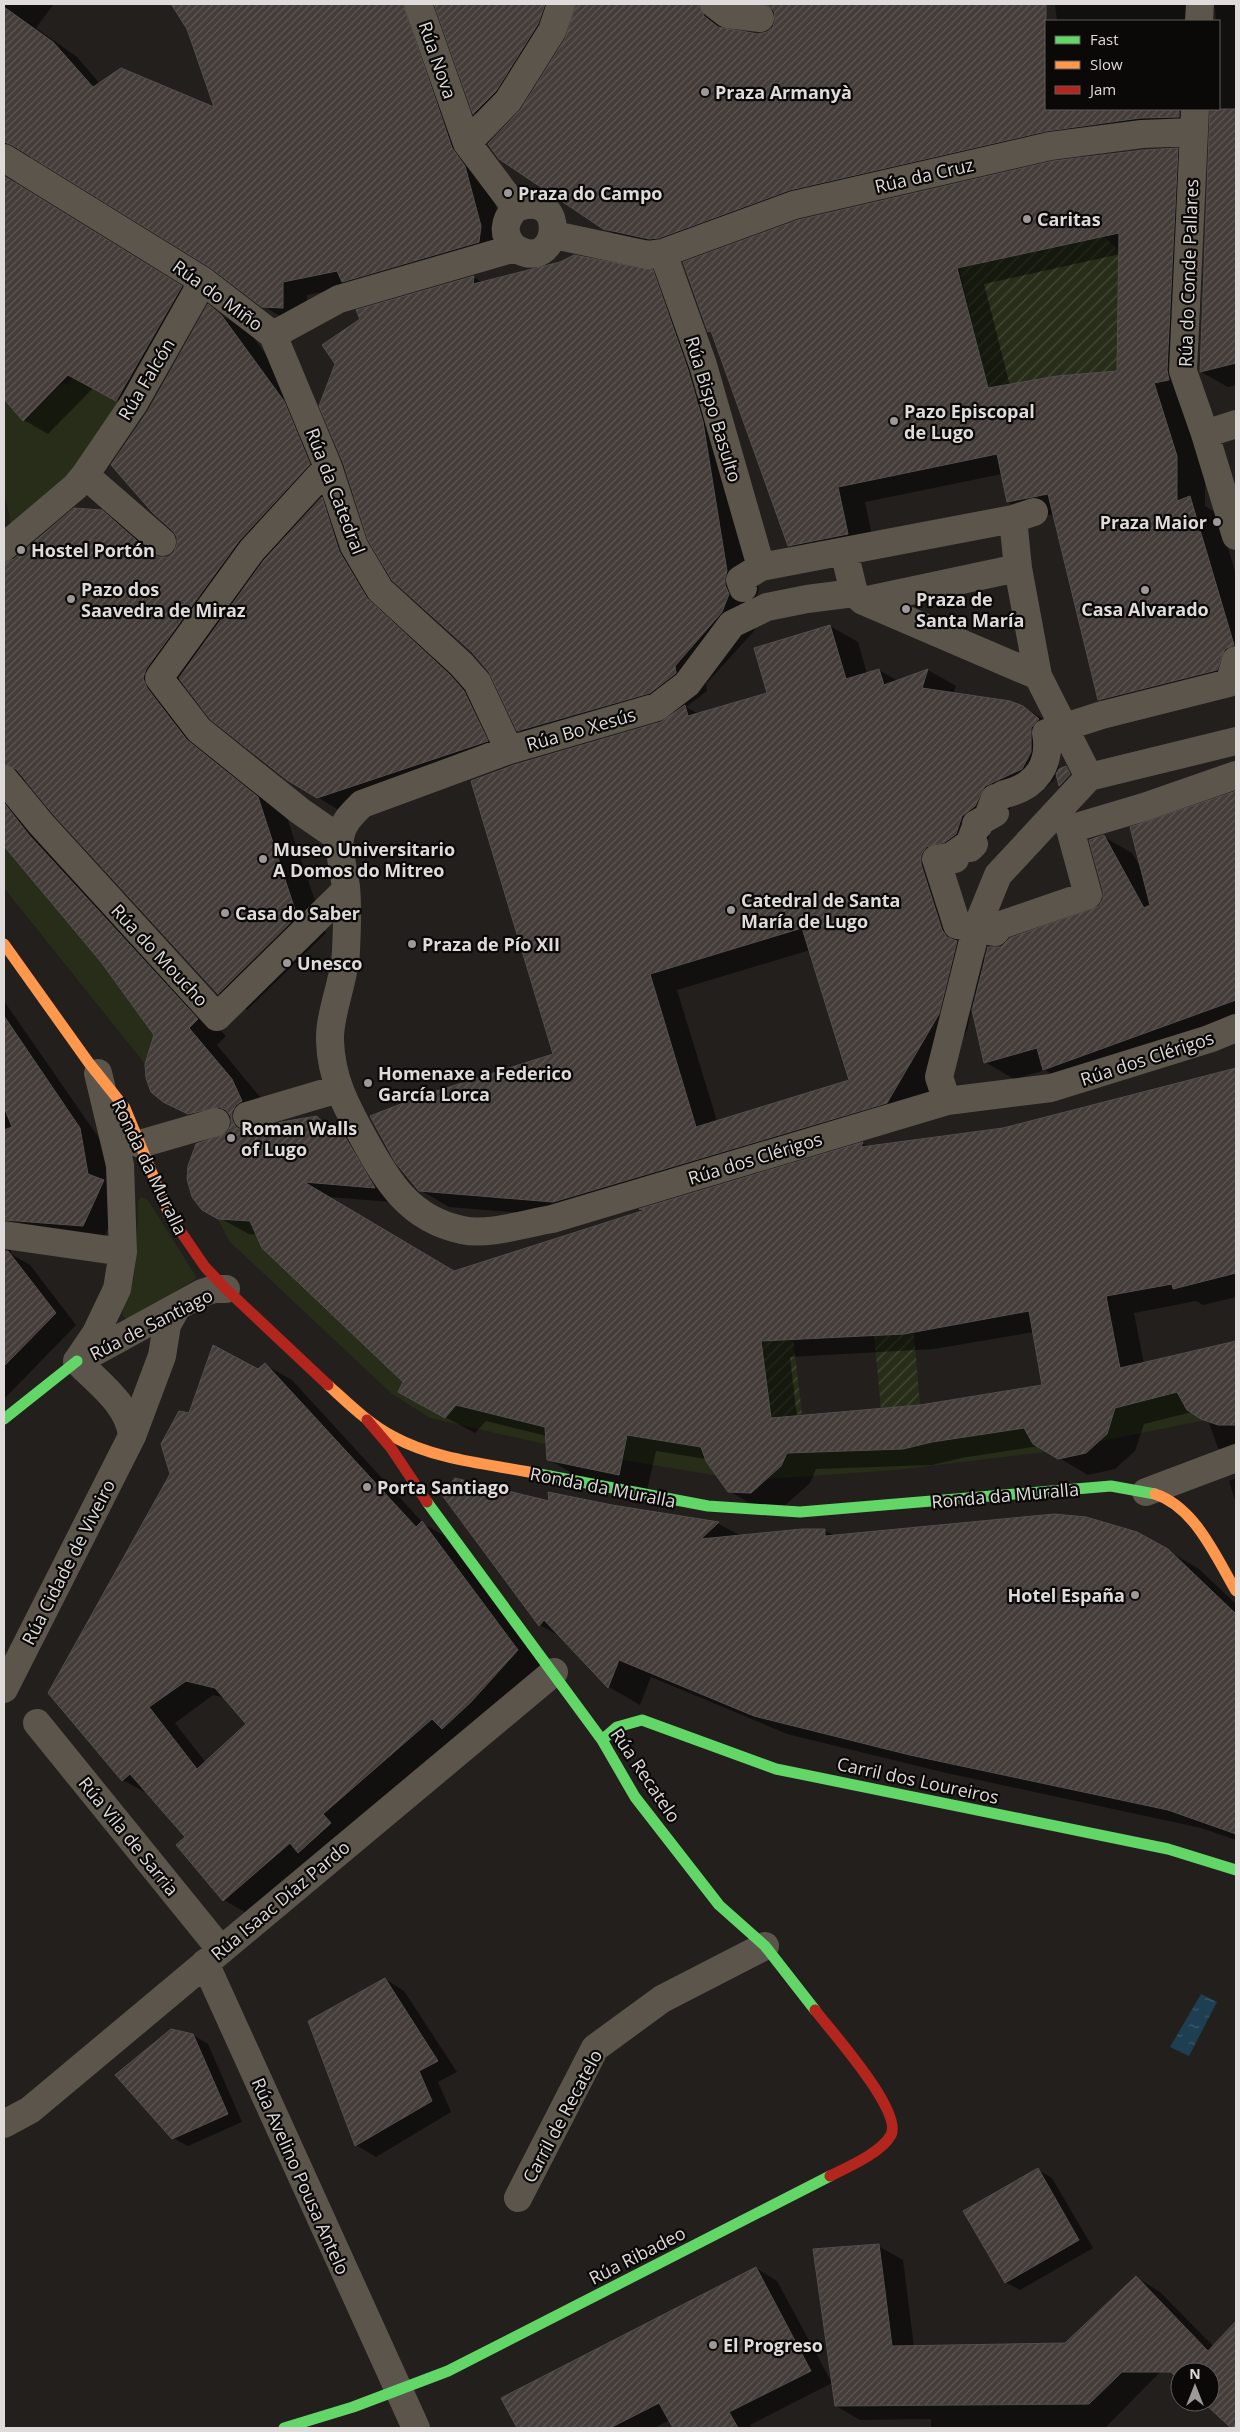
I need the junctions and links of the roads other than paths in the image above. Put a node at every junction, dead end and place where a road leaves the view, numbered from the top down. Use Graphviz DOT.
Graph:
graph roads {
  1 [pos="418,4"];
  2 [pos="561,4"];
  3 [pos="714,4"];
  4 [pos="1200,4"];
  5 [pos="760,18"];
  6 [pos="1199,20"];
  7 [pos="1194,121"];
  8 [pos="467,143"];
  9 [pos="4,158"];
  10 [pos="516,208"];
  11 [pos="554,235"];
  12 [pos="515,248"];
  13 [pos="663,253"];
  14 [pos="203,281"];
  15 [pos="273,335"];
  16 [pos="1236,424"];
  17 [pos="1205,434"];
  18 [pos="328,467"];
  19 [pos="85,475"];
  20 [pos="1236,536"];
  21 [pos="162,542"];
  22 [pos="4,547"];
  23 [pos="844,550"];
  24 [pos="1018,568"];
  25 [pos="751,592"];
  26 [pos="859,597"];
  27 [pos="1236,660"];
  28 [pos="1038,676"];
  29 [pos="1064,728"];
  30 [pos="1236,741"];
  31 [pos="509,750"];
  32 [pos="1236,774"];
  33 [pos="1089,777"];
  34 [pos="4,779"];
  35 [pos="339,838"];
  36 [pos="346,890"];
  37 [pos="976,929"];
  38 [pos="4,944"];
  39 [pos="1236,1028"];
  40 [pos="98,1073"];
  41 [pos="338,1089"];
  42 [pos="947,1101"];
  43 [pos="247,1116"];
  44 [pos="216,1122"];
  45 [pos="140,1144"];
  46 [pos="4,1235"];
  47 [pos="123,1252"];
  48 [pos="226,1289"];
  49 [pos="176,1309"];
  50 [pos="77,1361"];
  51 [pos="4,1419"];
  52 [pos="367,1420"];
  53 [pos="132,1436"];
  54 [pos="1236,1458"];
  55 [pos="1146,1492"];
  56 [pos="1236,1591"];
  57 [pos="554,1672"];
  58 [pos="4,1689"];
  59 [pos="37,1722"];
  60 [pos="602,1740"];
  61 [pos="1236,1870"];
  62 [pos="765,1946"];
  63 [pos="213,1956"];
  64 [pos="4,2124"];
  65 [pos="888,2143"];
  66 [pos="518,2198"];
  67 [pos="397,2389"];
  68 [pos="284,2428"];
  69 [pos="416,2428"];
  1 -- 8 [label="street, Rúa Nova"];
  2 -- 8 [label="street"];
  3 -- 5 [label="street"];
  4 -- 6 [label="street"];
  7 -- 13 [label="street, Rúa da Cruz"];
  7 -- 17 [label="street, Rúa do Conde Pallares"];
  8 -- 10 [label="street"];
  9 -- 14 [label="street, Rúa do Miño"];
  10 -- 11 [label="street"];
  10 -- 12 [label="street"];
  11 -- 12 [label="street, Rúa do Miño"];
  11 -- 13 [label="street"];
  12 -- 15 [label="street, Rúa do Miño"];
  13 -- 25 [label="street, Rúa Bispo Basulto"];
  14 -- 15 [label="street, Rúa do Miño"];
  14 -- 19 [label="street, Rúa Falcón"];
  15 -- 18 [label="street, Rúa da Catedral"];
  16 -- 17 [label="street"];
  17 -- 20 [label="street"];
  18 -- 31 [label="street, Rúa da Catedral"];
  18 -- 35 [label="street"];
  19 -- 21 [label="street"];
  19 -- 22 [label="street, Rúa Falcón"];
  23 -- 24 [label="street"];
  23 -- 25 [label="street"];
  23 -- 26 [label="street"];
  24 -- 26 [label="street"];
  24 -- 28 [label="street"];
  25 -- 26 [label="street"];
  25 -- 31 [label="street, Rúa Bo Xesús"];
  26 -- 28 [label="street"];
  27 -- 29 [label="street"];
  28 -- 29 [label="street"];
  29 -- 33 [label="street"];
  29 -- 37 [label="street"];
  30 -- 33 [label="street"];
  31 -- 35 [label="street, Rúa Bo Xesús"];
  32 -- 37 [label="street"];
  33 -- 37 [label="street"];
  34 -- 36 [label="street, Rúa do Moucho"];
  35 -- 36 [label="street"];
  36 -- 41 [label="street"];
  37 -- 42 [label="street"];
  38 -- 40 [label="street, Ronda da Muralla"];
  39 -- 42 [label="street, Rúa dos Clérigos"];
  40 -- 45 [label="street, Ronda da Muralla"];
  40 -- 47 [label="street, Rúa de Santiago"];
  41 -- 42 [label="street, Rúa dos Clérigos"];
  41 -- 43 [label="street"];
  44 -- 45 [label="street"];
  45 -- 48 [label="street, Ronda da Muralla"];
  46 -- 47 [label="street"];
  47 -- 50 [label="street, Rúa de Santiago"];
  48 -- 49 [label="street, Rúa de Santiago"];
  48 -- 52 [label="street, Ronda da Muralla"];
  49 -- 50 [label="street, Rúa de Santiago"];
  49 -- 53 [label="street, Rúa Cidade de Viveiro"];
  50 -- 51 [label="street, Rúa de Santiago"];
  50 -- 53 [label="street"];
  52 -- 55 [label="street, Ronda da Muralla"];
  52 -- 57 [label="street, Rúa Recatelo"];
  53 -- 58 [label="street, Rúa Cidade de Viveiro"];
  54 -- 55 [label="street"];
  55 -- 56 [label="street, Ronda da Muralla"];
  57 -- 60 [label="street, Rúa Recatelo"];
  57 -- 63 [label="street, Rúa Isaac Díaz Pardo"];
  59 -- 63 [label="street, Rúa Vila de Sarria"];
  60 -- 61 [label="street, Carril dos Loureiros"];
  60 -- 62 [label="street, Rúa Recatelo"];
  62 -- 65 [label="street, Rúa Recatelo"];
  62 -- 66 [label="street, Carril de Recatelo"];
  63 -- 64 [label="street, Rúa Isaac Díaz Pardo"];
  63 -- 67 [label="street, Rúa Avelino Pousa Antelo"];
  65 -- 67 [label="street, Rúa Ribadeo"];
  67 -- 68 [label="street, Rúa Ribadeo"];
  67 -- 69 [label="street, Rúa Avelino Pousa Antelo"];
}
